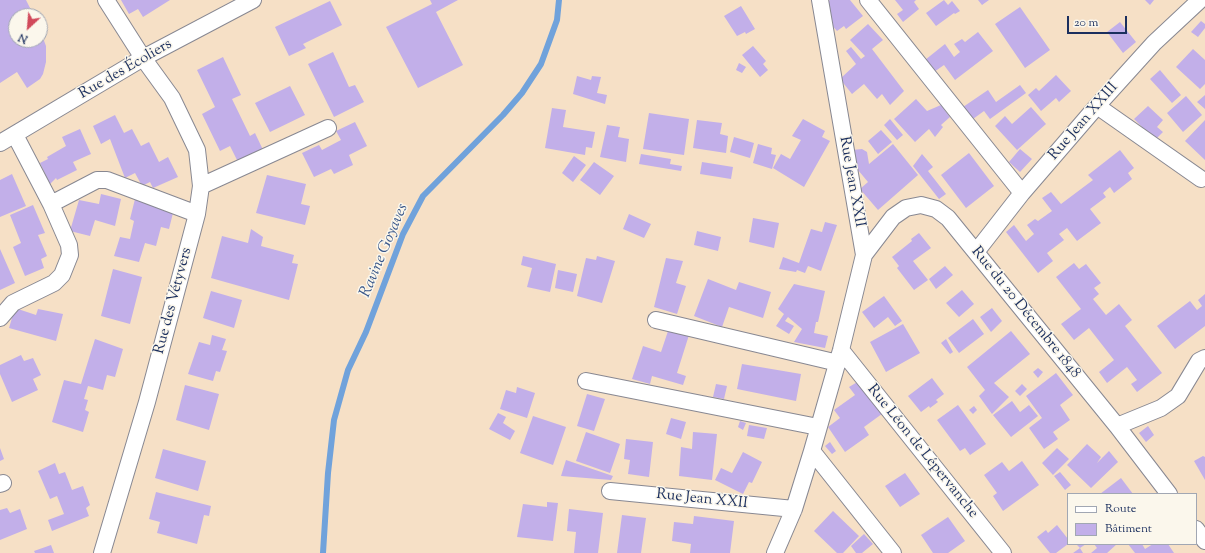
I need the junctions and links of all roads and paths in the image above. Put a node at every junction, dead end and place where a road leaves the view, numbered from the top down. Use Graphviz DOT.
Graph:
graph roads {
  1 [pos="106,0"];
  2 [pos="253,0"];
  3 [pos="820,0"];
  4 [pos="868,0"];
  5 [pos="1200,0"];
  6 [pos="143,58"];
  7 [pos="1097,106"];
  8 [pos="328,128"];
  9 [pos="15,135"];
  10 [pos="0,143"];
  11 [pos="1201,178"];
  12 [pos="201,186"];
  13 [pos="1022,193"];
  14 [pos="51,204"];
  15 [pos="197,214"];
  16 [pos="976,252"];
  17 [pos="864,255"];
  18 [pos="0,318"];
  19 [pos="656,320"];
  20 [pos="839,356"];
  21 [pos="1205,358"];
  22 [pos="586,381"];
  23 [pos="1117,426"];
  24 [pos="818,427"];
  25 [pos="812,451"];
  26 [pos="610,491"];
  27 [pos="1168,493"];
  28 [pos="794,509"];
  29 [pos="1197,530"];
  30 [pos="1205,541"];
  31 [pos="102,553"];
  32 [pos="775,553"];
  33 [pos="893,553"];
  34 [pos="1003,553"];
  1 -- 6 [label="street, Rue des Vétyvers"];
  2 -- 6 [label="street, Rue des Écoliers"];
  3 -- 17 [label="street, Rue Jean XXII"];
  4 -- 13 [label="street"];
  5 -- 7 [label="street, Rue Jean XXIII"];
  6 -- 9 [label="street, Rue des Écoliers"];
  6 -- 12 [label="street, Rue des Vétyvers"];
  7 -- 11 [label="street"];
  7 -- 13 [label="street, Rue Jean XXIII"];
  8 -- 12 [label="street"];
  9 -- 10 [label="street, Rue des Écoliers"];
  9 -- 14 [label="street"];
  12 -- 15 [label="street, Rue des Vétyvers"];
  13 -- 16 [label="street, Rue Jean XXIII"];
  14 -- 15 [label="street"];
  14 -- 18 [label="street"];
  15 -- 31 [label="street, Rue des Vétyvers"];
  16 -- 17 [label="street, Rue du 20 Décembre 1848"];
  16 -- 23 [label="street, Rue du 20 Décembre 1848"];
  17 -- 20 [label="street, Rue Jean XXII"];
  19 -- 20 [label="street"];
  20 -- 24 [label="street, Rue Jean XXII"];
  20 -- 34 [label="street, Rue Léon de Lépervanche"];
  21 -- 23 [label="street"];
  22 -- 24 [label="street"];
  23 -- 27 [label="street, Rue du 20 Décembre 1848"];
  24 -- 25 [label="street, Rue Jean XXII"];
  25 -- 28 [label="street, Rue Jean XXII"];
  25 -- 33 [label="street"];
  26 -- 28 [label="street, Rue Jean XXII"];
  28 -- 32 [label="street, Rue Jean XXII"];
  29 -- 30 [label="street"];
}
